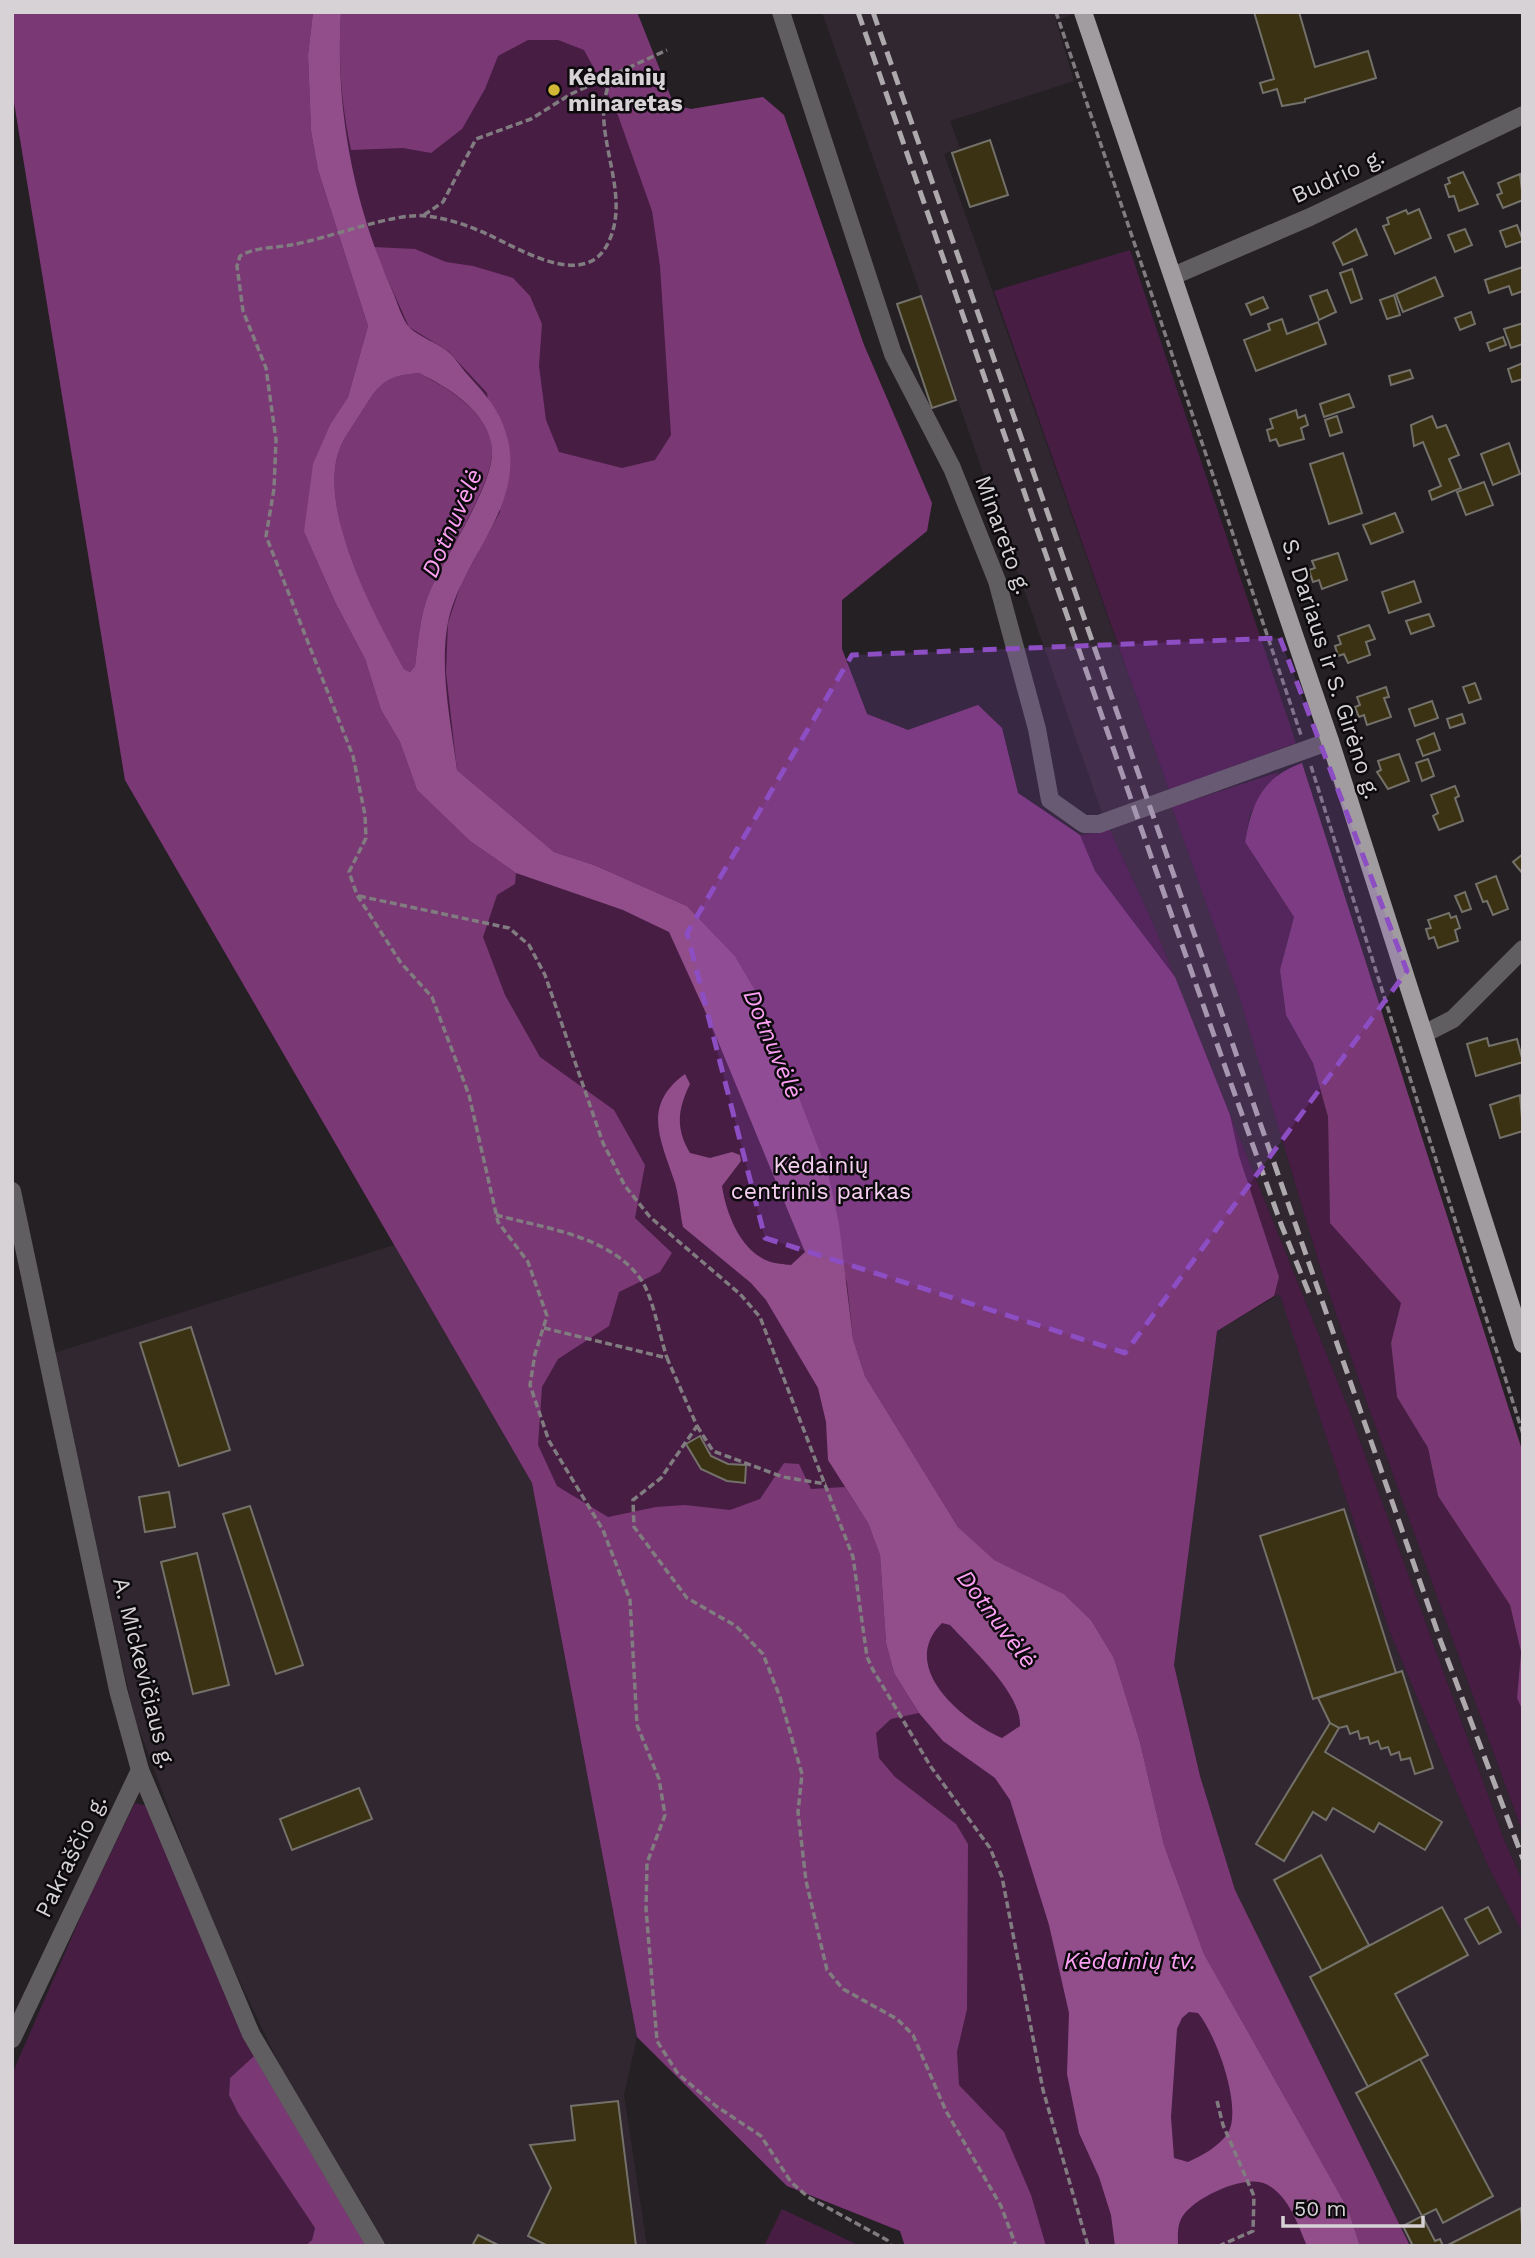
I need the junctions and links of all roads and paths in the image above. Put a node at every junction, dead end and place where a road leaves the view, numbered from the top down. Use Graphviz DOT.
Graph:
graph roads {
  1 [pos="781,12"];
  2 [pos="1056,12"];
  3 [pos="1083,12"];
  4 [pos="667,50"];
  5 [pos="610,78"];
  6 [pos="1523,115"];
  7 [pos="424,215"];
  8 [pos="1173,276"];
  9 [pos="1330,741"];
  10 [pos="1306,750"];
  11 [pos="357,895"];
  12 [pos="1523,949"];
  13 [pos="1424,1034"];
  14 [pos="12,1191"];
  15 [pos="496,1215"];
  16 [pos="544,1328"];
  17 [pos="1523,1344"];
  18 [pos="667,1358"];
  19 [pos="697,1426"];
  20 [pos="1523,1434"];
  21 [pos="826,1484"];
  22 [pos="140,1770"];
  23 [pos="12,2039"];
  24 [pos="1217,2101"];
  25 [pos="376,2246"];
  26 [pos="891,2246"];
  27 [pos="1016,2246"];
  28 [pos="1088,2246"];
  29 [pos="1219,2246"];
  1 -- 10 [label="street, Minareto g."];
  2 -- 10 [label="path"];
  3 -- 8 [label="main road, S. Dariaus ir S. Girėno g."];
  4 -- 5 [label="path"];
  5 -- 7 [label="path"];
  5 -- 7 [label="path"];
  6 -- 8 [label="street, Budrio g."];
  7 -- 11 [label="path"];
  8 -- 9 [label="main road, S. Dariaus ir S. Girėno g."];
  9 -- 10 [label="street, Minareto g."];
  9 -- 13 [label="main road, S. Dariaus ir S. Girėno g."];
  10 -- 20 [label="path"];
  11 -- 15 [label="path"];
  11 -- 21 [label="path"];
  12 -- 13 [label="street"];
  13 -- 17 [label="main road, S. Dariaus ir S. Girėno g."];
  14 -- 22 [label="street, A. Mickevičiaus g."];
  15 -- 16 [label="path"];
  15 -- 18 [label="path"];
  16 -- 18 [label="path"];
  16 -- 26 [label="path"];
  18 -- 19 [label="path"];
  19 -- 21 [label="path"];
  19 -- 27 [label="path"];
  21 -- 28 [label="path"];
  22 -- 23 [label="street, Pakraščio g."];
  22 -- 25 [label="street, A. Mickevičiaus g."];
  24 -- 29 [label="path"];
}
